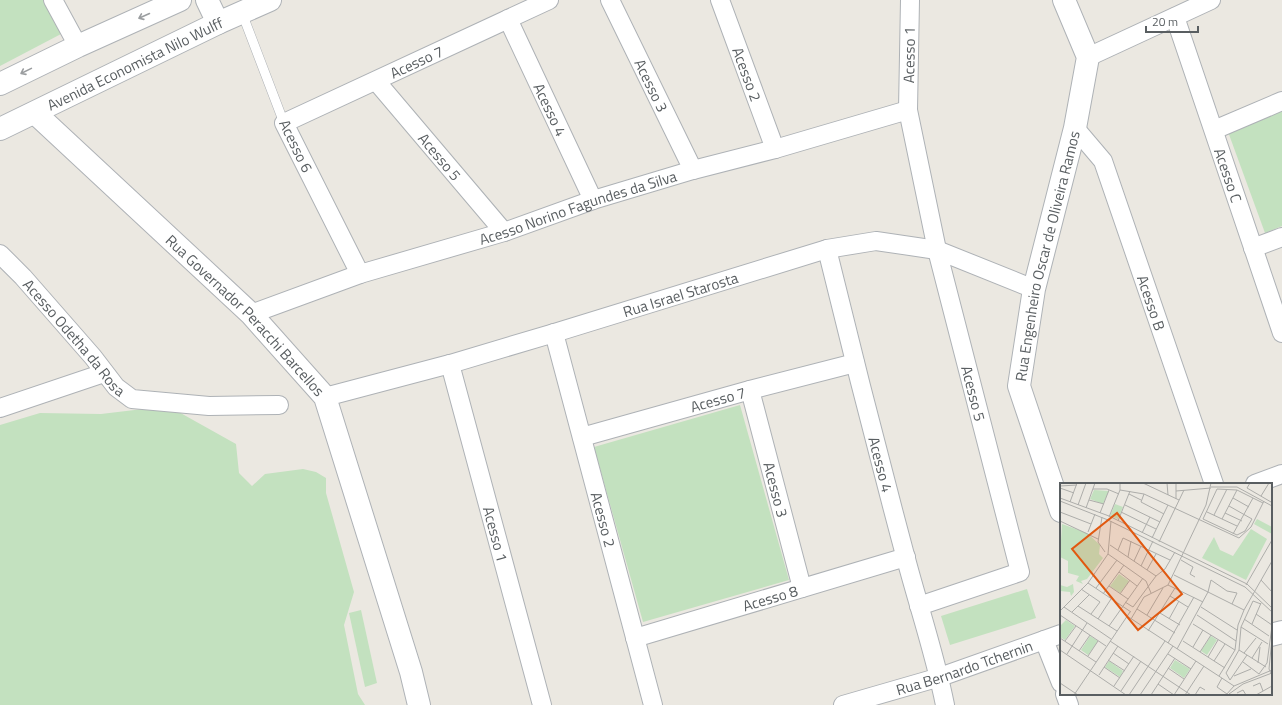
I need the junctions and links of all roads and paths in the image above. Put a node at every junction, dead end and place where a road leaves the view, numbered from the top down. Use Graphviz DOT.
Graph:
graph roads {
  1 [pos="54,0"];
  2 [pos="180,0"];
  3 [pos="207,0"];
  4 [pos="270,0"];
  5 [pos="549,0"];
  6 [pos="610,0"];
  7 [pos="720,0"];
  8 [pos="910,0"];
  9 [pos="1064,0"];
  10 [pos="1211,0"];
  11 [pos="242,13"];
  12 [pos="1175,17"];
  13 [pos="508,19"];
  14 [pos="218,23"];
  15 [pos="78,46"];
  16 [pos="1088,57"];
  17 [pos="376,81"];
  18 [pos="0,84"];
  19 [pos="1282,102"];
  20 [pos="908,110"];
  21 [pos="35,113"];
  22 [pos="284,123"];
  23 [pos="1075,128"];
  24 [pos="0,129"];
  25 [pos="1214,130"];
  26 [pos="774,149"];
  27 [pos="693,170"];
  28 [pos="593,200"];
  29 [pos="504,232"];
  30 [pos="1282,237"];
  31 [pos="1253,248"];
  32 [pos="827,249"];
  33 [pos="937,250"];
  34 [pos="0,254"];
  35 [pos="360,274"];
  36 [pos="1034,289"];
  37 [pos="250,314"];
  38 [pos="554,333"];
  39 [pos="1282,333"];
  40 [pos="854,363"];
  41 [pos="450,364"];
  42 [pos="104,373"];
  43 [pos="750,390"];
  44 [pos="325,397"];
  45 [pos="279,406"];
  46 [pos="0,408"];
  47 [pos="582,438"];
  48 [pos="1282,474"];
  49 [pos="1214,483"];
  50 [pos="1258,483"];
  51 [pos="1060,508"];
  52 [pos="906,557"];
  53 [pos="802,588"];
  54 [pos="919,606"];
  55 [pos="1282,632"];
  56 [pos="1272,635"];
  57 [pos="1053,637"];
  58 [pos="634,638"];
  59 [pos="1060,664"];
  60 [pos="940,677"];
  61 [pos="419,705"];
  62 [pos="542,705"];
  63 [pos="654,705"];
  64 [pos="843,705"];
  65 [pos="945,705"];
  1 -- 15 [label="street"];
  2 -- 15 [label="street, one-way"];
  3 -- 14 [label="street"];
  4 -- 11 [label="street, Avenida Economista Nilo Wulff"];
  5 -- 13 [label="street, Acesso 7"];
  6 -- 27 [label="street, Acesso 3"];
  7 -- 26 [label="street, Acesso 2"];
  8 -- 20 [label="street, Acesso 1"];
  9 -- 16 [label="street"];
  10 -- 12 [label="street"];
  11 -- 14 [label="street, Avenida Economista Nilo Wulff"];
  11 -- 22 [label="lane, Acesso 6"];
  12 -- 16 [label="street"];
  12 -- 25 [label="street, Acesso C"];
  13 -- 17 [label="street, Acesso 7"];
  13 -- 28 [label="street, Acesso 4"];
  14 -- 21 [label="street, Avenida Economista Nilo Wulff"];
  15 -- 18 [label="street, one-way"];
  16 -- 23 [label="street, Rua Engenheiro Oscar de Oliveira Ramos"];
  17 -- 22 [label="street, Acesso 7"];
  17 -- 29 [label="street, Acesso 5"];
  19 -- 25 [label="street"];
  20 -- 26 [label="street, Acesso Norino Fagundes da Silva"];
  20 -- 33 [label="street, Acesso 5"];
  21 -- 24 [label="street, Avenida Economista Nilo Wulff"];
  21 -- 37 [label="street, Rua Governador Peracchi Barcellos"];
  22 -- 35 [label="street, Acesso 6"];
  23 -- 36 [label="street, Rua Engenheiro Oscar de Oliveira Ramos"];
  23 -- 49 [label="street, Acesso B"];
  25 -- 31 [label="street, Acesso C"];
  26 -- 27 [label="street, Acesso Norino Fagundes da Silva"];
  27 -- 28 [label="street, Acesso Norino Fagundes da Silva"];
  28 -- 29 [label="street, Acesso Norino Fagundes da Silva"];
  29 -- 35 [label="street, Acesso Norino Fagundes da Silva"];
  30 -- 31 [label="street"];
  31 -- 39 [label="street, Acesso C"];
  32 -- 33 [label="street, Rua Israel Starosta"];
  32 -- 38 [label="street, Rua Israel Starosta"];
  32 -- 40 [label="street, Acesso 4"];
  33 -- 36 [label="street, Rua Israel Starosta"];
  33 -- 54 [label="street, Acesso 5"];
  34 -- 42 [label="street, Acesso Odetha da Rosa"];
  35 -- 37 [label="street, Acesso Norino Fagundes da Silva"];
  36 -- 51 [label="street, Rua Engenheiro Oscar de Oliveira Ramos"];
  37 -- 44 [label="street, Rua Governador Peracchi Barcellos"];
  38 -- 41 [label="street, Rua Israel Starosta"];
  38 -- 47 [label="street, Acesso 2"];
  40 -- 43 [label="street, Acesso 7"];
  40 -- 52 [label="street, Acesso 4"];
  41 -- 44 [label="street, Rua Israel Starosta"];
  41 -- 62 [label="street, Acesso 1"];
  42 -- 45 [label="street, Acesso Odetha da Rosa"];
  42 -- 46 [label="street"];
  43 -- 47 [label="street, Acesso 7"];
  43 -- 53 [label="street, Acesso 3"];
  44 -- 61 [label="street, Rua Governador Peracchi Barcellos"];
  47 -- 58 [label="street, Acesso 2"];
  48 -- 50 [label="street"];
  52 -- 53 [label="street, Acesso 8"];
  52 -- 54 [label="street, Acesso 4"];
  53 -- 58 [label="street, Acesso 8"];
  54 -- 60 [label="street, Acesso 4"];
  55 -- 56 [label="street"];
  57 -- 59 [label="street"];
  57 -- 60 [label="street, Rua Bernardo Tchernin"];
  58 -- 63 [label="street, Acesso 2"];
  60 -- 64 [label="street, Rua Bernardo Tchernin"];
  60 -- 65 [label="street"];
}
